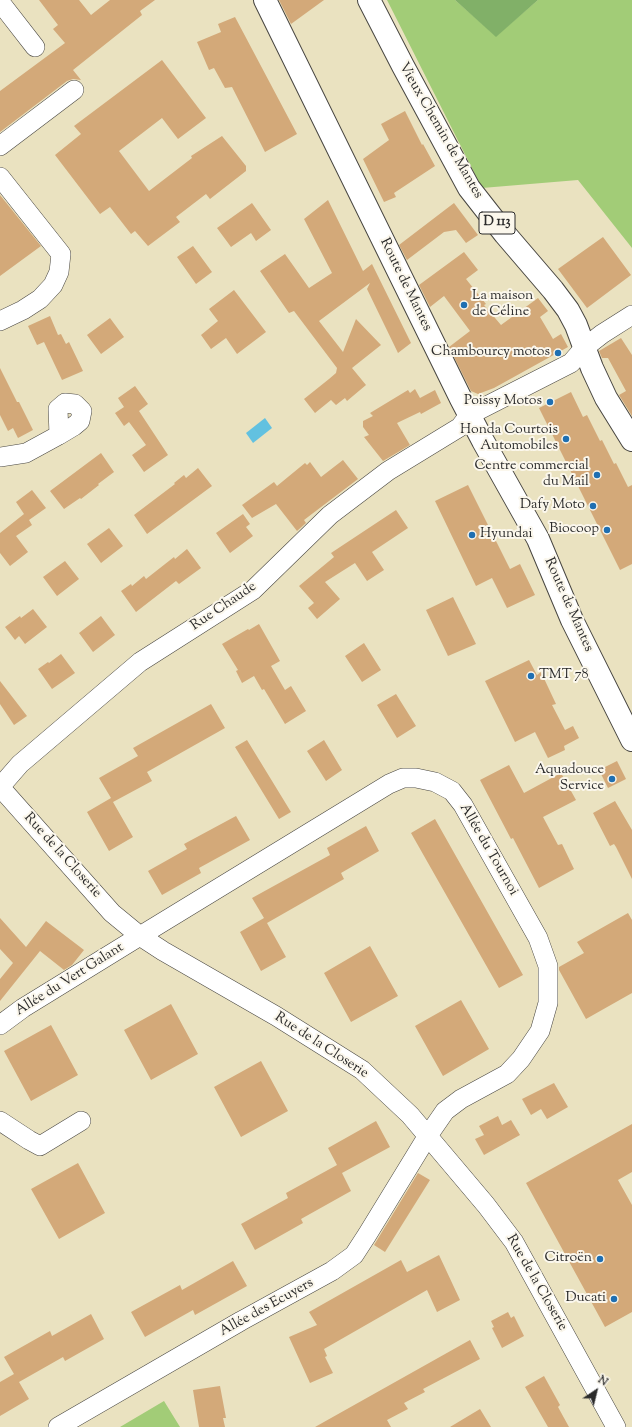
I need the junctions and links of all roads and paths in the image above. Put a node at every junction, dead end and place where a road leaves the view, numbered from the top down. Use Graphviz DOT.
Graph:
graph roads {
  1 [pos="265,0"];
  2 [pos="369,0"];
  3 [pos="0,2"];
  4 [pos="35,47"];
  5 [pos="74,90"];
  6 [pos="0,146"];
  7 [pos="0,177"];
  8 [pos="632,315"];
  9 [pos="0,321"];
  10 [pos="584,348"];
  11 [pos="470,415"];
  12 [pos="59,435"];
  13 [pos="632,440"];
  14 [pos="0,457"];
  15 [pos="632,740"];
  16 [pos="0,787"];
  17 [pos="140,936"];
  18 [pos="0,1025"];
  19 [pos="0,1121"];
  20 [pos="81,1121"];
  21 [pos="427,1137"];
  22 [pos="58,1427"];
  23 [pos="616,1427"];
  1 -- 11 [label="main road, Route de Mantes"];
  2 -- 10 [label="main road, Vieux Chemin de Mantes / D 113"];
  3 -- 4 [label="street"];
  5 -- 6 [label="street"];
  7 -- 9 [label="street"];
  8 -- 10 [label="street, Rue Chaude"];
  10 -- 11 [label="street, Rue Chaude"];
  10 -- 13 [label="main road, Vieux Chemin de Mantes / D 113"];
  11 -- 15 [label="main road, Route de Mantes"];
  11 -- 16 [label="street, Rue Chaude"];
  12 -- 14 [label="street"];
  16 -- 17 [label="street, Rue de la Closerie"];
  17 -- 18 [label="street, Allée du Vert Galant"];
  17 -- 21 [label="street, Rue de la Closerie"];
  17 -- 21 [label="street, Allée du Tournoi"];
  19 -- 20 [label="street"];
  21 -- 22 [label="street, Allée des Ecuyers"];
  21 -- 23 [label="street, Rue de la Closerie"];
}
